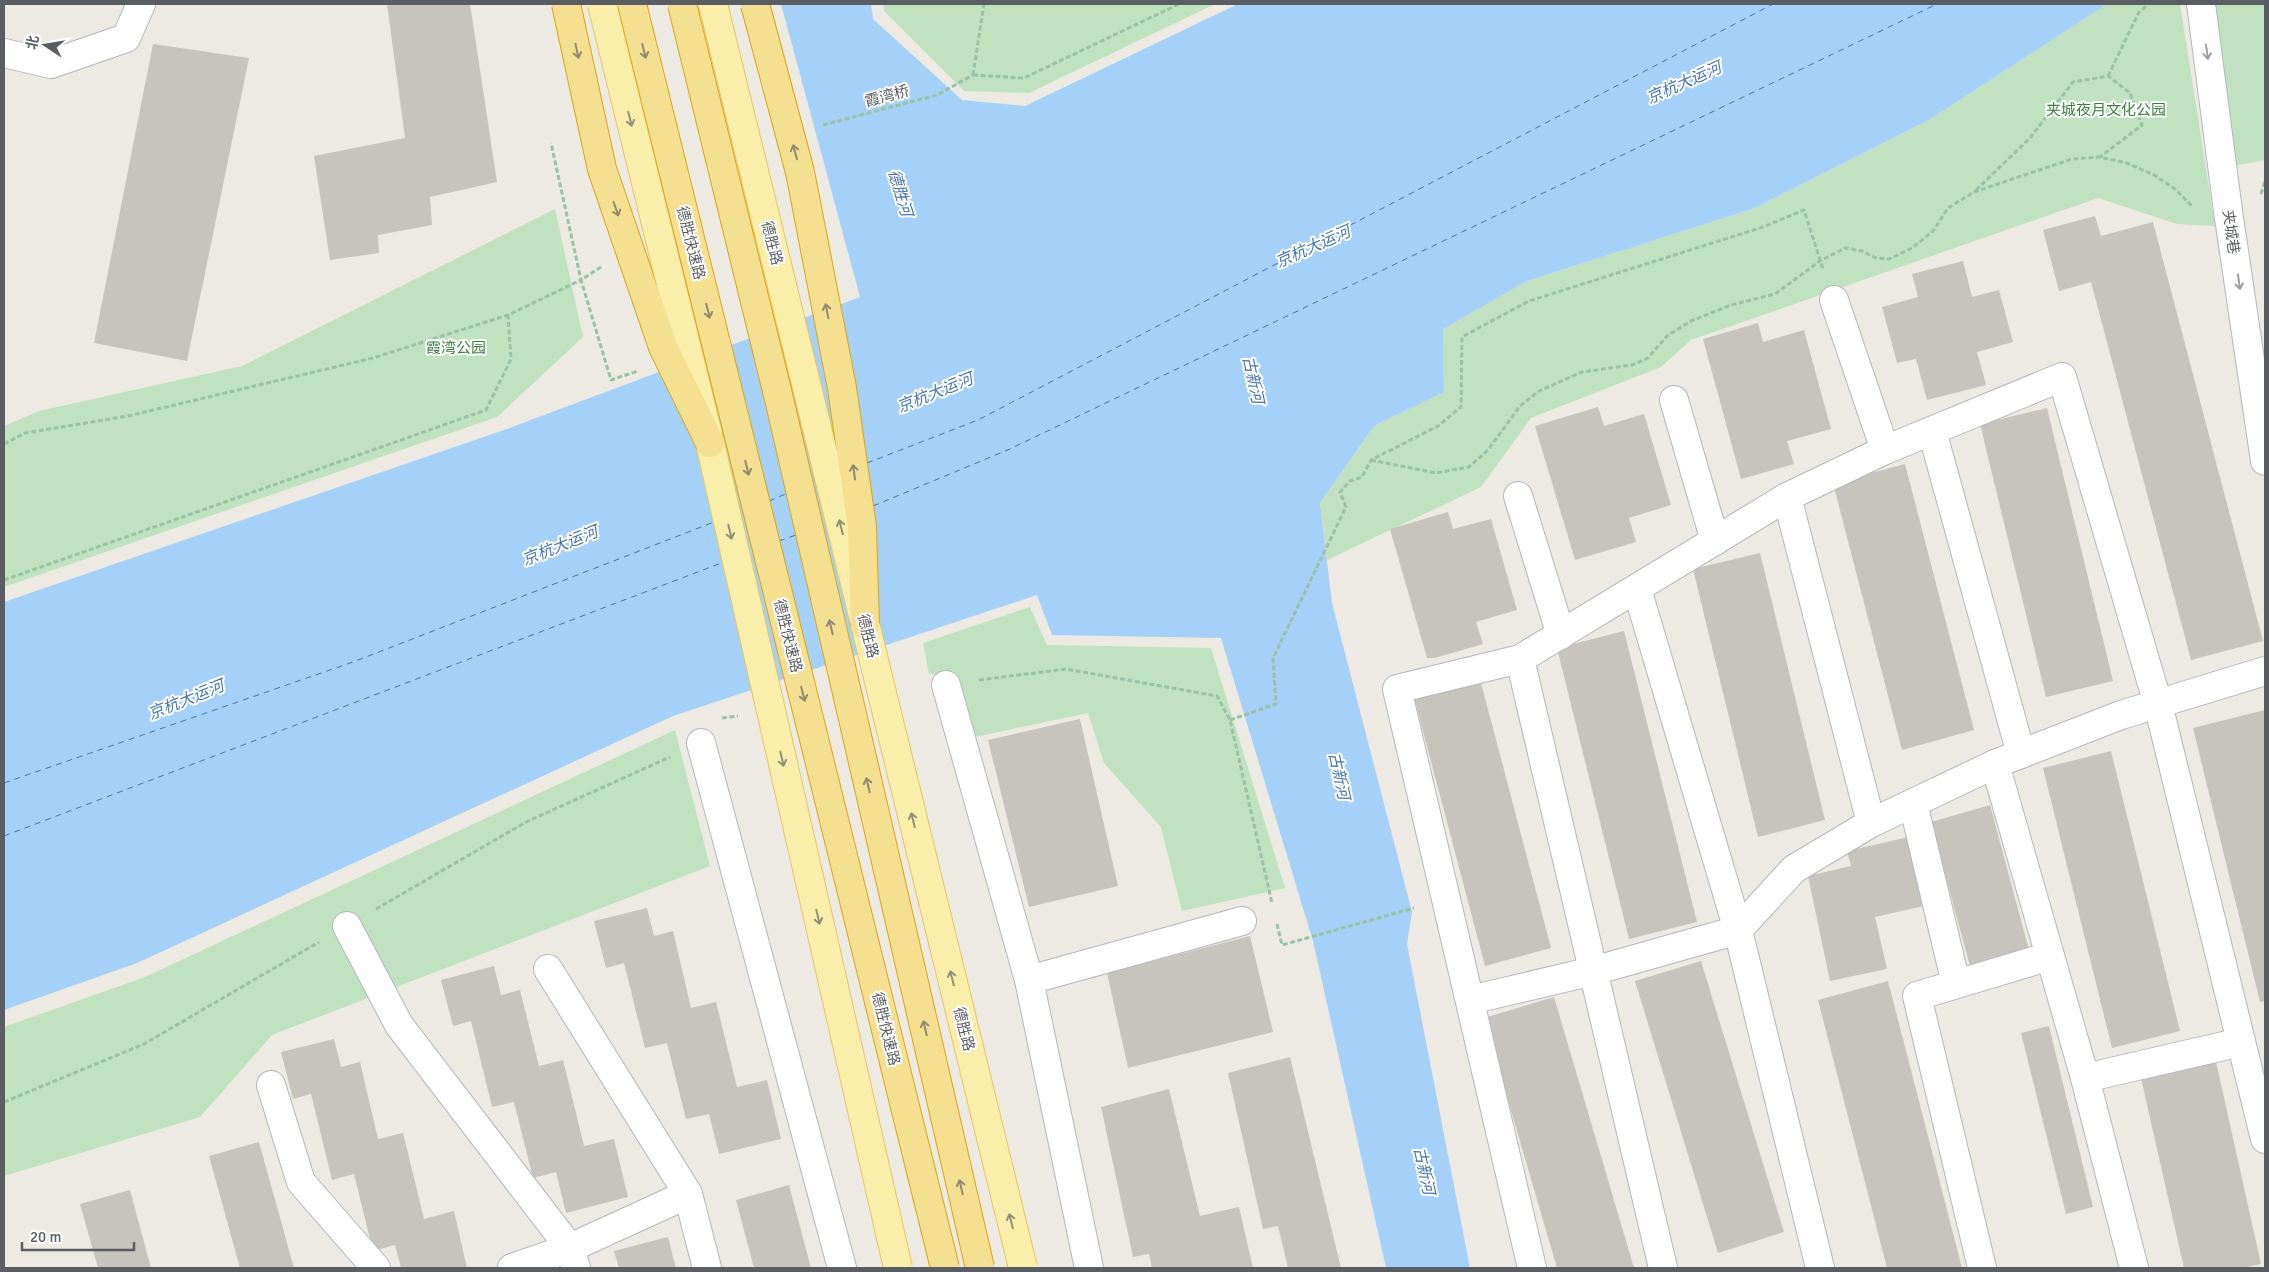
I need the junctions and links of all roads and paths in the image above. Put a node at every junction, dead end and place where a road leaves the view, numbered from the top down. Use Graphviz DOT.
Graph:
graph roads {
  1 [pos="142,4"];
  2 [pos="566,4"];
  3 [pos="602,4"];
  4 [pos="632,4"];
  5 [pos="682,4"];
  6 [pos="714,4"];
  7 [pos="755,4"];
  8 [pos="984,4"];
  9 [pos="1180,4"];
  10 [pos="2149,4"];
  11 [pos="2201,4"];
  12 [pos="4,54"];
  13 [pos="973,75"];
  14 [pos="2108,76"];
  15 [pos="822,125"];
  16 [pos="551,143"];
  17 [pos="2100,157"];
  18 [pos="1974,192"];
  19 [pos="2228,211"];
  20 [pos="1820,261"];
  21 [pos="581,280"];
  22 [pos="1834,300"];
  23 [pos="508,315"];
  24 [pos="641,370"];
  25 [pos="2260,398"];
  26 [pos="1674,400"];
  27 [pos="1932,430"];
  28 [pos="710,443"];
  29 [pos="4,444"];
  30 [pos="1885,450"];
  31 [pos="1371,460"];
  32 [pos="2265,461"];
  33 [pos="1518,496"];
  34 [pos="1787,497"];
  35 [pos="1715,541"];
  36 [pos="4,580"];
  37 [pos="1637,589"];
  38 [pos="865,625"];
  39 [pos="1561,635"];
  40 [pos="1520,659"];
  41 [pos="2265,671"];
  42 [pos="946,685"];
  43 [pos="2158,704"];
  44 [pos="745,715"];
  45 [pos="1230,720"];
  46 [pos="701,743"];
  47 [pos="2021,754"];
  48 [pos="1995,764"];
  49 [pos="1913,803"];
  50 [pos="1871,823"];
  51 [pos="1446,900"];
  52 [pos="1273,907"];
  53 [pos="1275,916"];
  54 [pos="1242,920"];
  55 [pos="347,926"];
  56 [pos="1738,930"];
  57 [pos="2050,956"];
  58 [pos="548,969"];
  59 [pos="1593,971"];
  60 [pos="1029,980"];
  61 [pos="1956,984"];
  62 [pos="1470,1000"];
  63 [pos="2241,1042"];
  64 [pos="2085,1078"];
  65 [pos="271,1085"];
  66 [pos="2265,1139"];
  67 [pos="688,1194"];
  68 [pos="573,1258"];
  69 [pos="376,1268"];
  70 [pos="512,1268"];
  71 [pos="707,1268"];
  72 [pos="842,1268"];
  73 [pos="898,1268"];
  74 [pos="945,1268"];
  75 [pos="980,1268"];
  76 [pos="1023,1268"];
  77 [pos="1089,1268"];
  78 [pos="1532,1268"];
  79 [pos="1663,1268"];
  80 [pos="1820,1268"];
  81 [pos="1982,1268"];
  82 [pos="2134,1268"];
  1 -- 12 [label="street"];
  2 -- 28 [label="highway, one-way, bridge"];
  3 -- 28 [label="main road, one-way, bridge"];
  4 -- 74 [label="highway, 德胜快速路, one-way, bridge"];
  75 -- 5 [label="highway, one-way, bridge"];
  38 -- 6 [label="main road, 德胜路, one-way, bridge"];
  38 -- 7 [label="highway, one-way, bridge"];
  8 -- 13 [label="path"];
  9 -- 13 [label="path"];
  10 -- 14 [label="path"];
  11 -- 19 [label="street, 夹城巷, one-way"];
  13 -- 15 [label="path, 霞湾桥"];
  14 -- 17 [label="path"];
  14 -- 18 [label="path"];
  16 -- 21 [label="path"];
  17 -- 18 [label="path"];
  17 -- 19 [label="path"];
  18 -- 20 [label="path"];
  19 -- 25 [label="street, 夹城巷, one-way"];
  20 -- 31 [label="path"];
  20 -- 31 [label="path"];
  21 -- 23 [label="path"];
  21 -- 24 [label="path"];
  22 -- 30 [label="street"];
  23 -- 29 [label="path"];
  23 -- 36 [label="path"];
  25 -- 32 [label="street, 夹城巷"];
  26 -- 35 [label="street"];
  27 -- 30 [label="street"];
  27 -- 43 [label="street"];
  27 -- 47 [label="street"];
  28 -- 73 [label="main road, one-way, bridge"];
  30 -- 34 [label="street"];
  31 -- 45 [label="path"];
  33 -- 39 [label="street"];
  34 -- 35 [label="street"];
  34 -- 50 [label="street"];
  35 -- 37 [label="street"];
  37 -- 39 [label="street"];
  37 -- 56 [label="street"];
  76 -- 38 [label="main road, 德胜路, one-way, bridge"];
  39 -- 40 [label="street"];
  40 -- 51 [label="street"];
  40 -- 59 [label="street"];
  41 -- 43 [label="street"];
  42 -- 45 [label="path"];
  42 -- 60 [label="street"];
  43 -- 47 [label="street"];
  43 -- 63 [label="street"];
  44 -- 46 [label="path"];
  45 -- 52 [label="path"];
  46 -- 72 [label="street"];
  47 -- 48 [label="street"];
  48 -- 49 [label="street"];
  48 -- 57 [label="street"];
  49 -- 50 [label="street"];
  49 -- 61 [label="street"];
  50 -- 56 [label="street"];
  51 -- 53 [label="path"];
  51 -- 62 [label="street"];
  54 -- 60 [label="street"];
  55 -- 68 [label="street"];
  56 -- 59 [label="street"];
  56 -- 80 [label="street"];
  57 -- 61 [label="street"];
  57 -- 64 [label="street"];
  58 -- 67 [label="street"];
  59 -- 62 [label="street"];
  59 -- 79 [label="street"];
  60 -- 77 [label="street"];
  61 -- 81 [label="street"];
  62 -- 78 [label="street"];
  63 -- 64 [label="street"];
  63 -- 66 [label="street"];
  64 -- 82 [label="street"];
  65 -- 69 [label="street"];
  67 -- 68 [label="street"];
  67 -- 71 [label="street"];
  68 -- 70 [label="street"];
}
